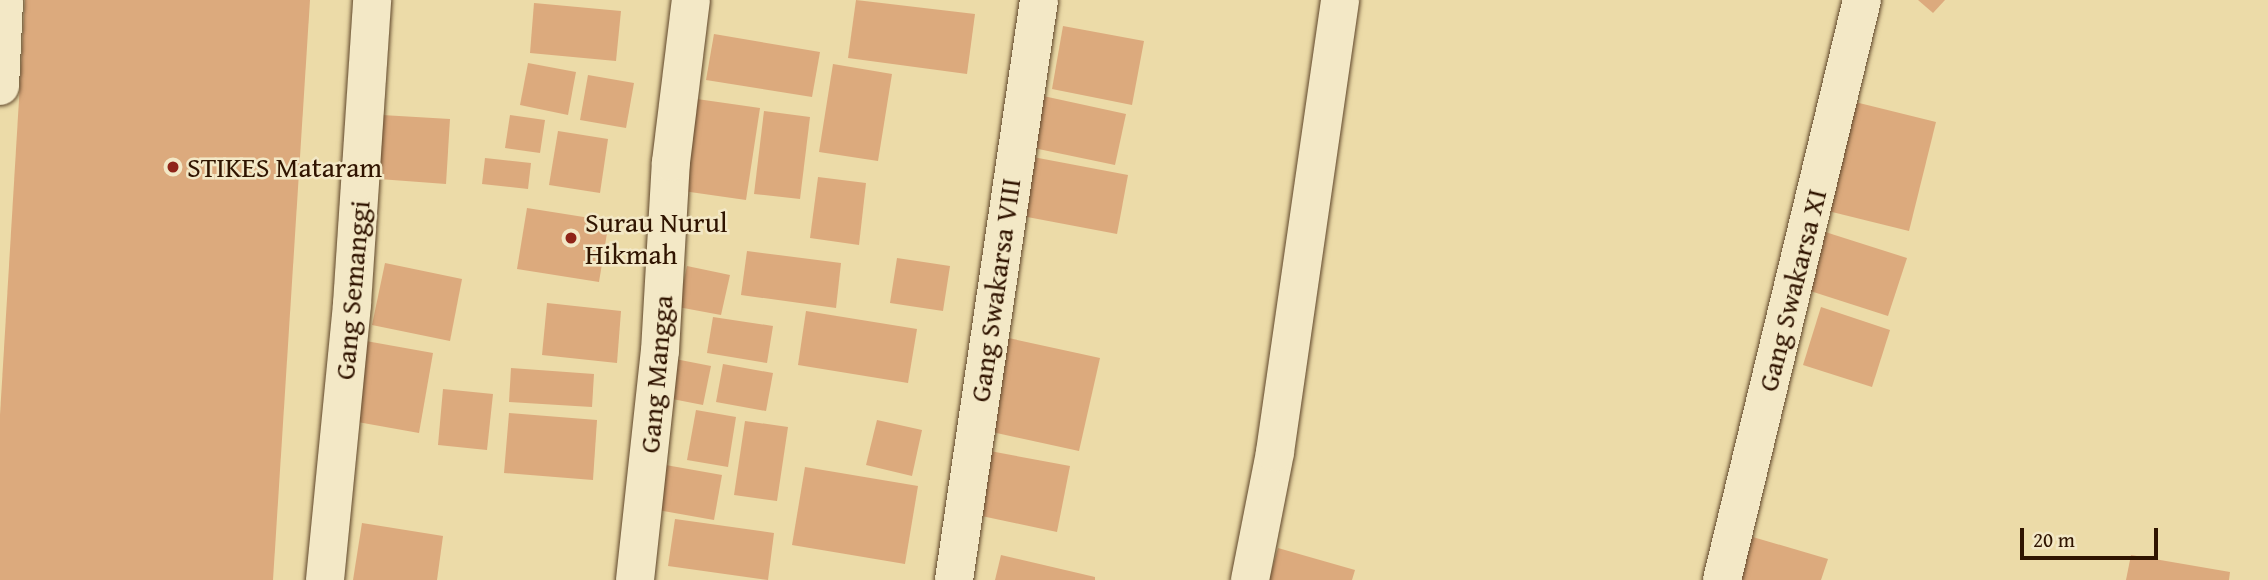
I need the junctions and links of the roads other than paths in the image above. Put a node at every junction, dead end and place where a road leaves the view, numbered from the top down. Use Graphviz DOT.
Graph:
graph roads {
  1 [pos="4,0"];
  2 [pos="372,0"];
  3 [pos="691,0"];
  4 [pos="1039,0"];
  5 [pos="1340,0"];
  6 [pos="1863,0"];
  7 [pos="0,86"];
  8 [pos="325,580"];
  9 [pos="635,580"];
  10 [pos="954,580"];
  11 [pos="1250,580"];
  12 [pos="1722,580"];
  1 -- 7 [label="street"];
  2 -- 8 [label="street, Gang Semanggi"];
  3 -- 9 [label="street, Gang Mangga"];
  4 -- 10 [label="street, Gang Swakarsa VIII"];
  5 -- 11 [label="street"];
  6 -- 12 [label="street, Gang Swakarsa XI"];
}
